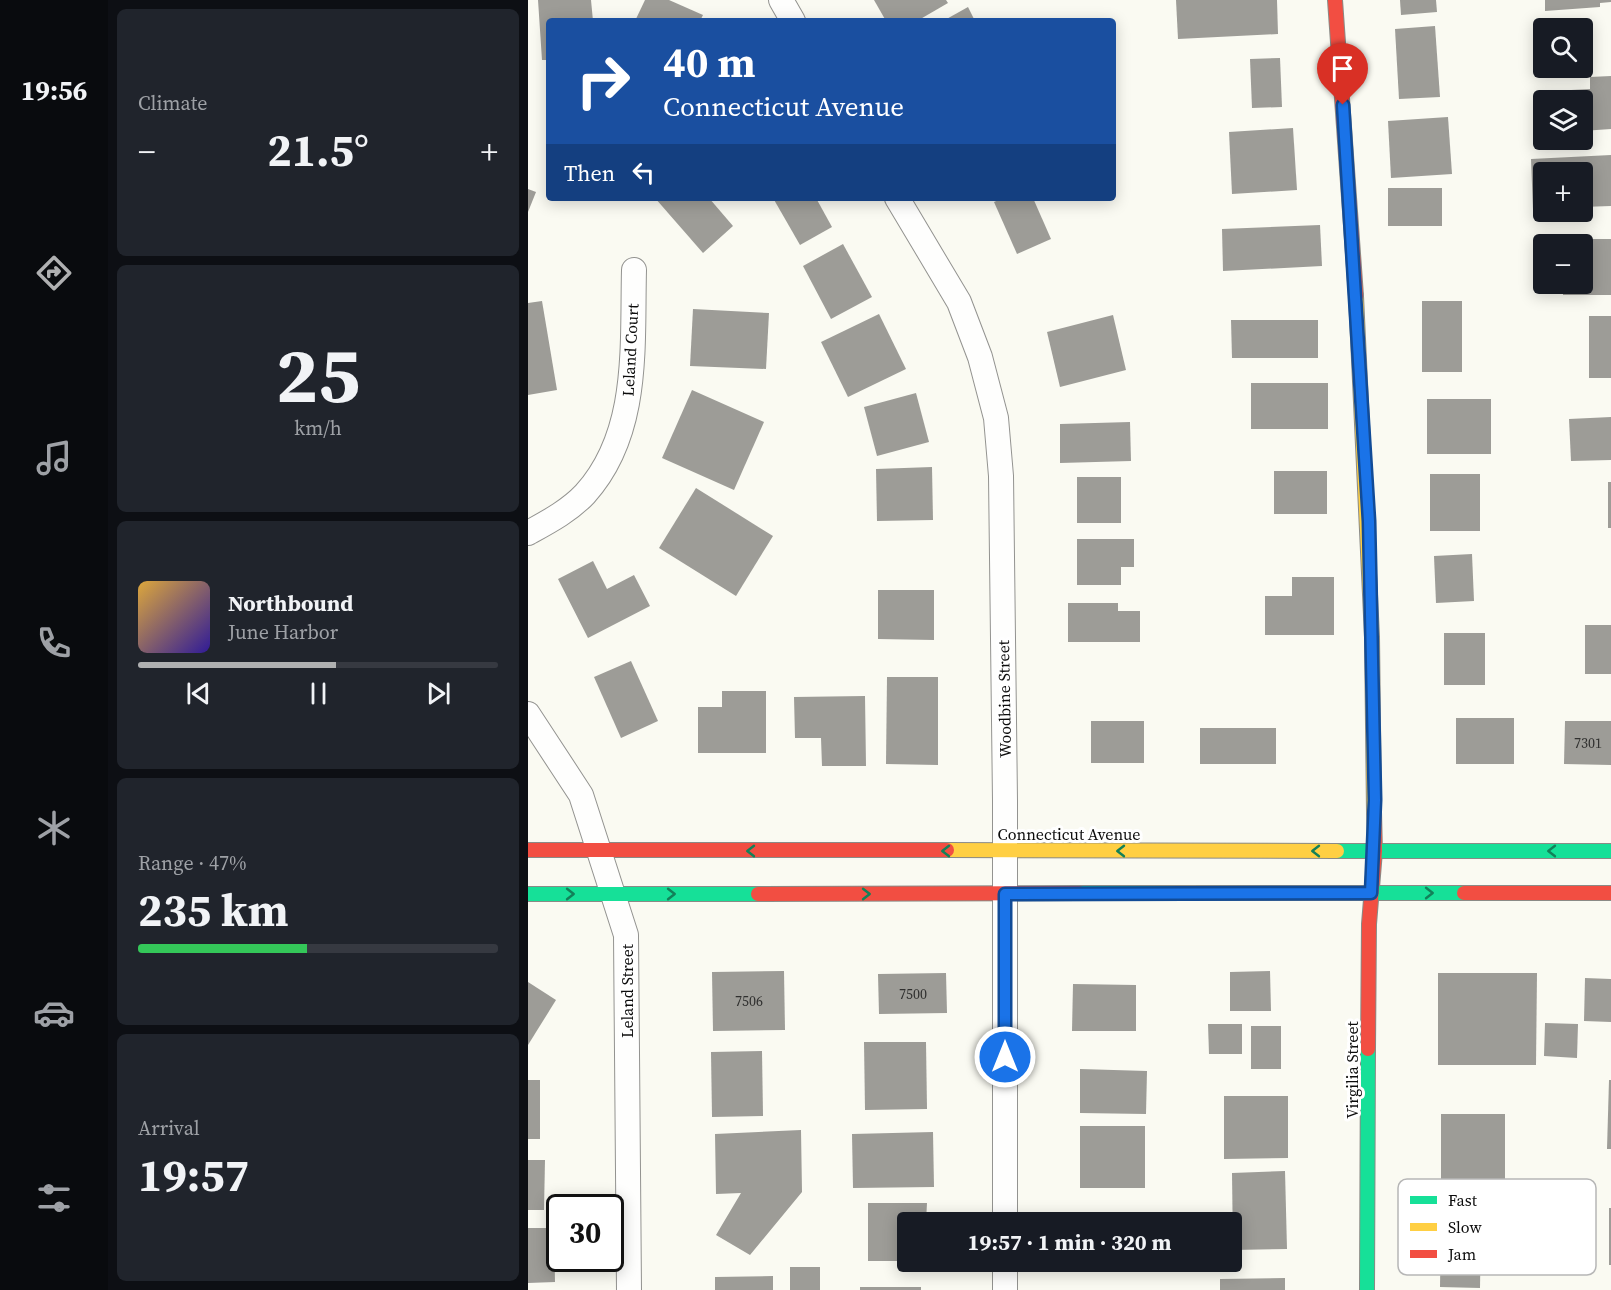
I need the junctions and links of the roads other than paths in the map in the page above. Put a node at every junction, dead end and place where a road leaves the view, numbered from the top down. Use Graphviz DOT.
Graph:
graph roads {
  1 [pos="781,0"];
  2 [pos="1335,0"];
  3 [pos="791,18"];
  4 [pos="899,201"];
  5 [pos="634,270"];
  6 [pos="528,533"];
  7 [pos="528,714"];
  8 [pos="528,850"];
  9 [pos="599,851"];
  10 [pos="1005,851"];
  11 [pos="1375,851"];
  12 [pos="1611,851"];
  13 [pos="1371,893"];
  14 [pos="1611,893"];
  15 [pos="528,894"];
  16 [pos="612,894"];
  17 [pos="1005,894"];
  18 [pos="1005,1212"];
  19 [pos="1005,1272"];
  20 [pos="629,1290"];
  21 [pos="1005,1290"];
  22 [pos="1367,1290"];
  1 -- 3 [label="street"];
  2 -- 11 [label="main road, Virgilia Street"];
  4 -- 10 [label="street, Woodbine Street"];
  5 -- 6 [label="street, Leland Court"];
  7 -- 9 [label="street, Leland Street"];
  8 -- 9 [label="main road, Connecticut Avenue"];
  10 -- 9 [label="main road, Connecticut Avenue, one-way"];
  9 -- 16 [label="street, Leland Street"];
  11 -- 10 [label="main road, Connecticut Avenue, one-way"];
  10 -- 17 [label="street, Woodbine Street"];
  12 -- 11 [label="main road, Connecticut Avenue, one-way"];
  11 -- 13 [label="main road, Virgilia Street"];
  13 -- 14 [label="main road, one-way"];
  13 -- 17 [label="main road"];
  13 -- 22 [label="main road, Virgilia Street"];
  15 -- 16 [label="main road, one-way"];
  16 -- 17 [label="main road, one-way"];
  16 -- 20 [label="street, Leland Street"];
  17 -- 18 [label="street, Woodbine Street"];
  19 -- 21 [label="street"];
}
